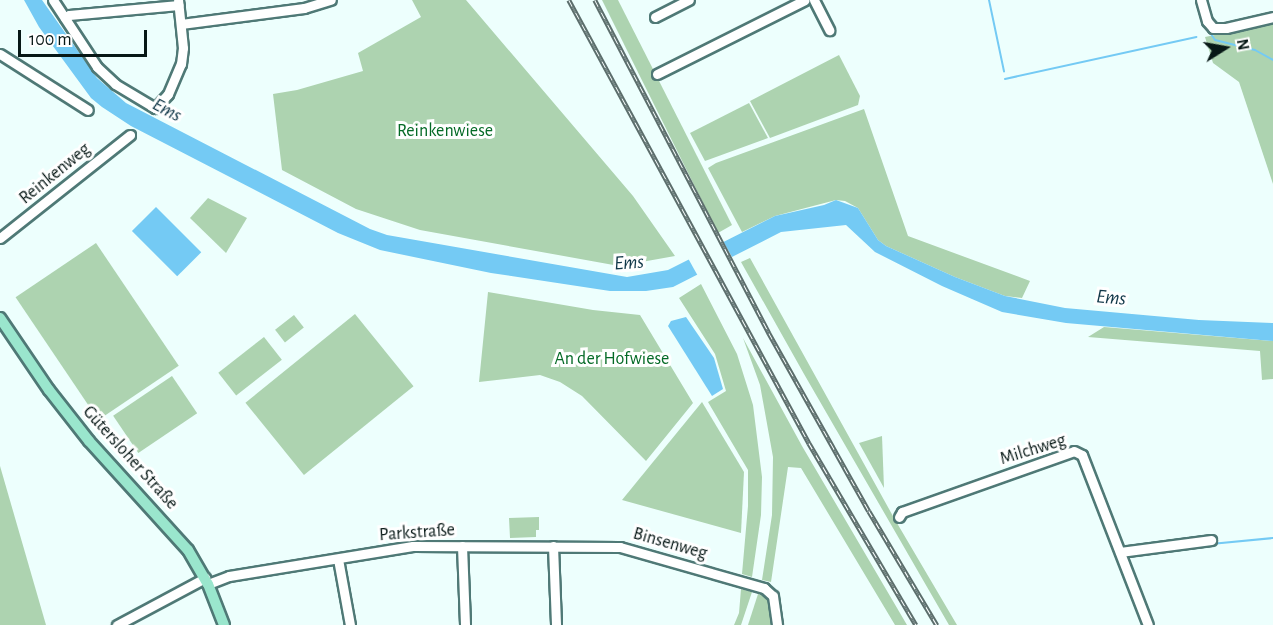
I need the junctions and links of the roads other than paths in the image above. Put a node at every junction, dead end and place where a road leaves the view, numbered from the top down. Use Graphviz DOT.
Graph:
graph roads {
  1 [pos="53,0"];
  2 [pos="331,0"];
  3 [pos="689,0"];
  4 [pos="805,0"];
  5 [pos="814,0"];
  6 [pos="1201,0"];
  7 [pos="178,2"];
  8 [pos="655,17"];
  9 [pos="1273,17"];
  10 [pos="65,18"];
  11 [pos="181,24"];
  12 [pos="829,30"];
  13 [pos="0,54"];
  14 [pos="657,74"];
  15 [pos="88,110"];
  16 [pos="129,135"];
  17 [pos="0,238"];
  18 [pos="0,318"];
  19 [pos="899,517"];
  20 [pos="1211,540"];
  21 [pos="462,546"];
  22 [pos="553,546"];
  23 [pos="1120,552"];
  24 [pos="338,559"];
  25 [pos="206,581"];
  26 [pos="117,625"];
  27 [pos="224,625"];
  28 [pos="350,625"];
  29 [pos="465,625"];
  30 [pos="556,625"];
  31 [pos="777,625"];
  32 [pos="1148,625"];
  1 -- 10 [label="street"];
  2 -- 11 [label="street"];
  3 -- 8 [label="street"];
  4 -- 14 [label="street"];
  5 -- 12 [label="street"];
  6 -- 9 [label="street"];
  7 -- 10 [label="street"];
  7 -- 11 [label="street"];
  10 -- 11 [label="street"];
  13 -- 15 [label="street"];
  16 -- 17 [label="street, Reinkenweg"];
  18 -- 25 [label="main road, Gütersloher Straße"];
  19 -- 23 [label="street, Milchweg"];
  20 -- 23 [label="street"];
  21 -- 22 [label="street, Parkstraße"];
  21 -- 24 [label="street, Parkstraße"];
  21 -- 29 [label="street"];
  22 -- 30 [label="street"];
  22 -- 31 [label="street, Binsenweg"];
  23 -- 32 [label="street, Milchweg"];
  24 -- 25 [label="street, Parkstraße"];
  24 -- 28 [label="street"];
  25 -- 26 [label="street, Parkstraße"];
  25 -- 27 [label="main road, Gütersloher Straße"];
}
